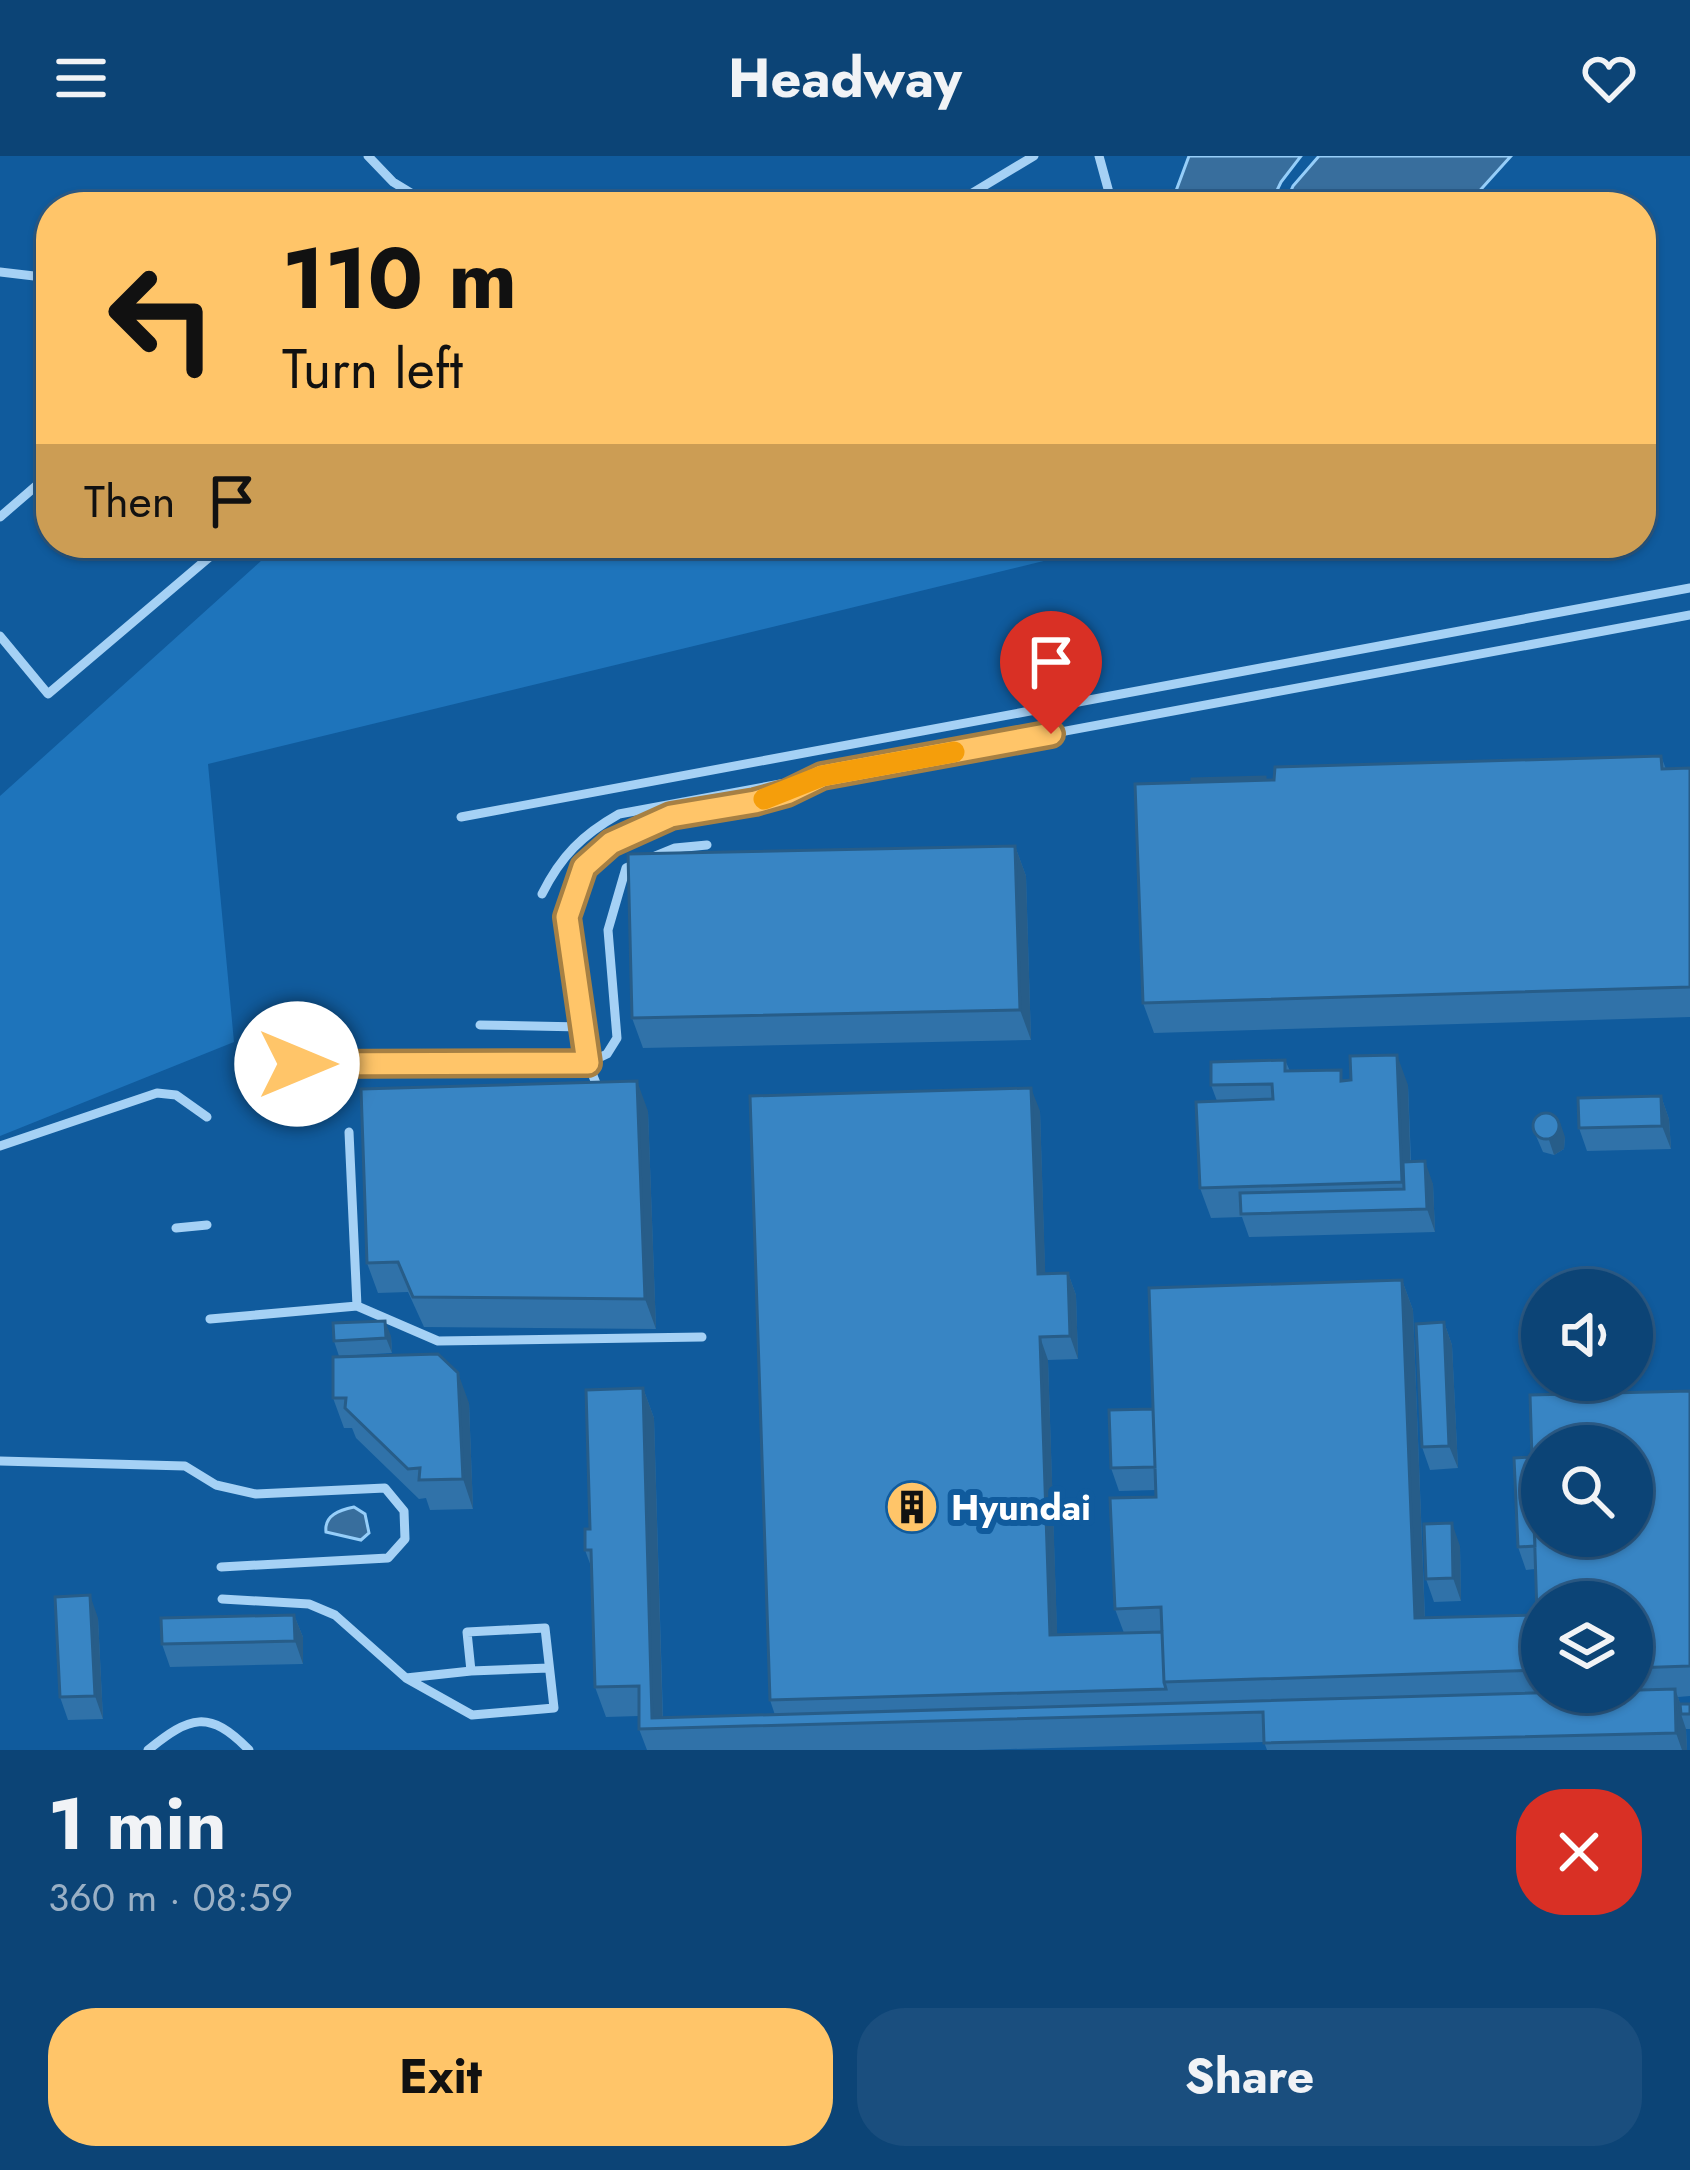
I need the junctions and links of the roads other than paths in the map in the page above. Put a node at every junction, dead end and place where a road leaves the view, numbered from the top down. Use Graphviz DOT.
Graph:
graph roads {
  1 [pos="368,156"];
  2 [pos="1034,156"];
  3 [pos="1099,156"];
  4 [pos="409,192"];
  5 [pos="974,192"];
  6 [pos="1110,192"];
  7 [pos="0,272"];
  8 [pos="36,276"];
  9 [pos="36,486"];
  10 [pos="0,517"];
  11 [pos="208,558"];
  12 [pos="1690,588"];
  13 [pos="1690,615"];
  14 [pos="0,636"];
  15 [pos="822,776"];
  16 [pos="461,817"];
  17 [pos="707,844"];
  18 [pos="542,894"];
  19 [pos="480,1025"];
  20 [pos="582,1027"];
  21 [pos="588,1063"];
  22 [pos="297,1064"];
  23 [pos="599,1091"];
  24 [pos="207,1117"];
  25 [pos="349,1132"];
  26 [pos="0,1146"];
  27 [pos="207,1225"];
  28 [pos="176,1228"];
  29 [pos="357,1306"];
  30 [pos="211,1319"];
  31 [pos="701,1337"];
  32 [pos="0,1461"];
  33 [pos="221,1567"];
  34 [pos="222,1599"];
  35 [pos="550,1668"];
  36 [pos="472,1671"];
  37 [pos="406,1678"];
  38 [pos="148,1750"];
  39 [pos="249,1750"];
  1 -- 4 [label="lane"];
  2 -- 5 [label="lane"];
  3 -- 6 [label="lane"];
  7 -- 8 [label="lane"];
  9 -- 10 [label="lane"];
  11 -- 14 [label="lane"];
  12 -- 16 [label="lane"];
  13 -- 15 [label="lane"];
  15 -- 18 [label="lane"];
  15 -- 20 [label="lane"];
  17 -- 21 [label="lane"];
  19 -- 20 [label="lane"];
  20 -- 21 [label="lane"];
  21 -- 22 [label="lane"];
  21 -- 23 [label="lane"];
  24 -- 26 [label="lane"];
  25 -- 29 [label="lane"];
  27 -- 28 [label="lane"];
  29 -- 30 [label="lane"];
  29 -- 31 [label="lane"];
  32 -- 33 [label="lane"];
  34 -- 37 [label="lane"];
  35 -- 36 [label="lane"];
  35 -- 36 [label="lane"];
  35 -- 37 [label="lane"];
  36 -- 37 [label="lane"];
  38 -- 39 [label="lane"];
}
